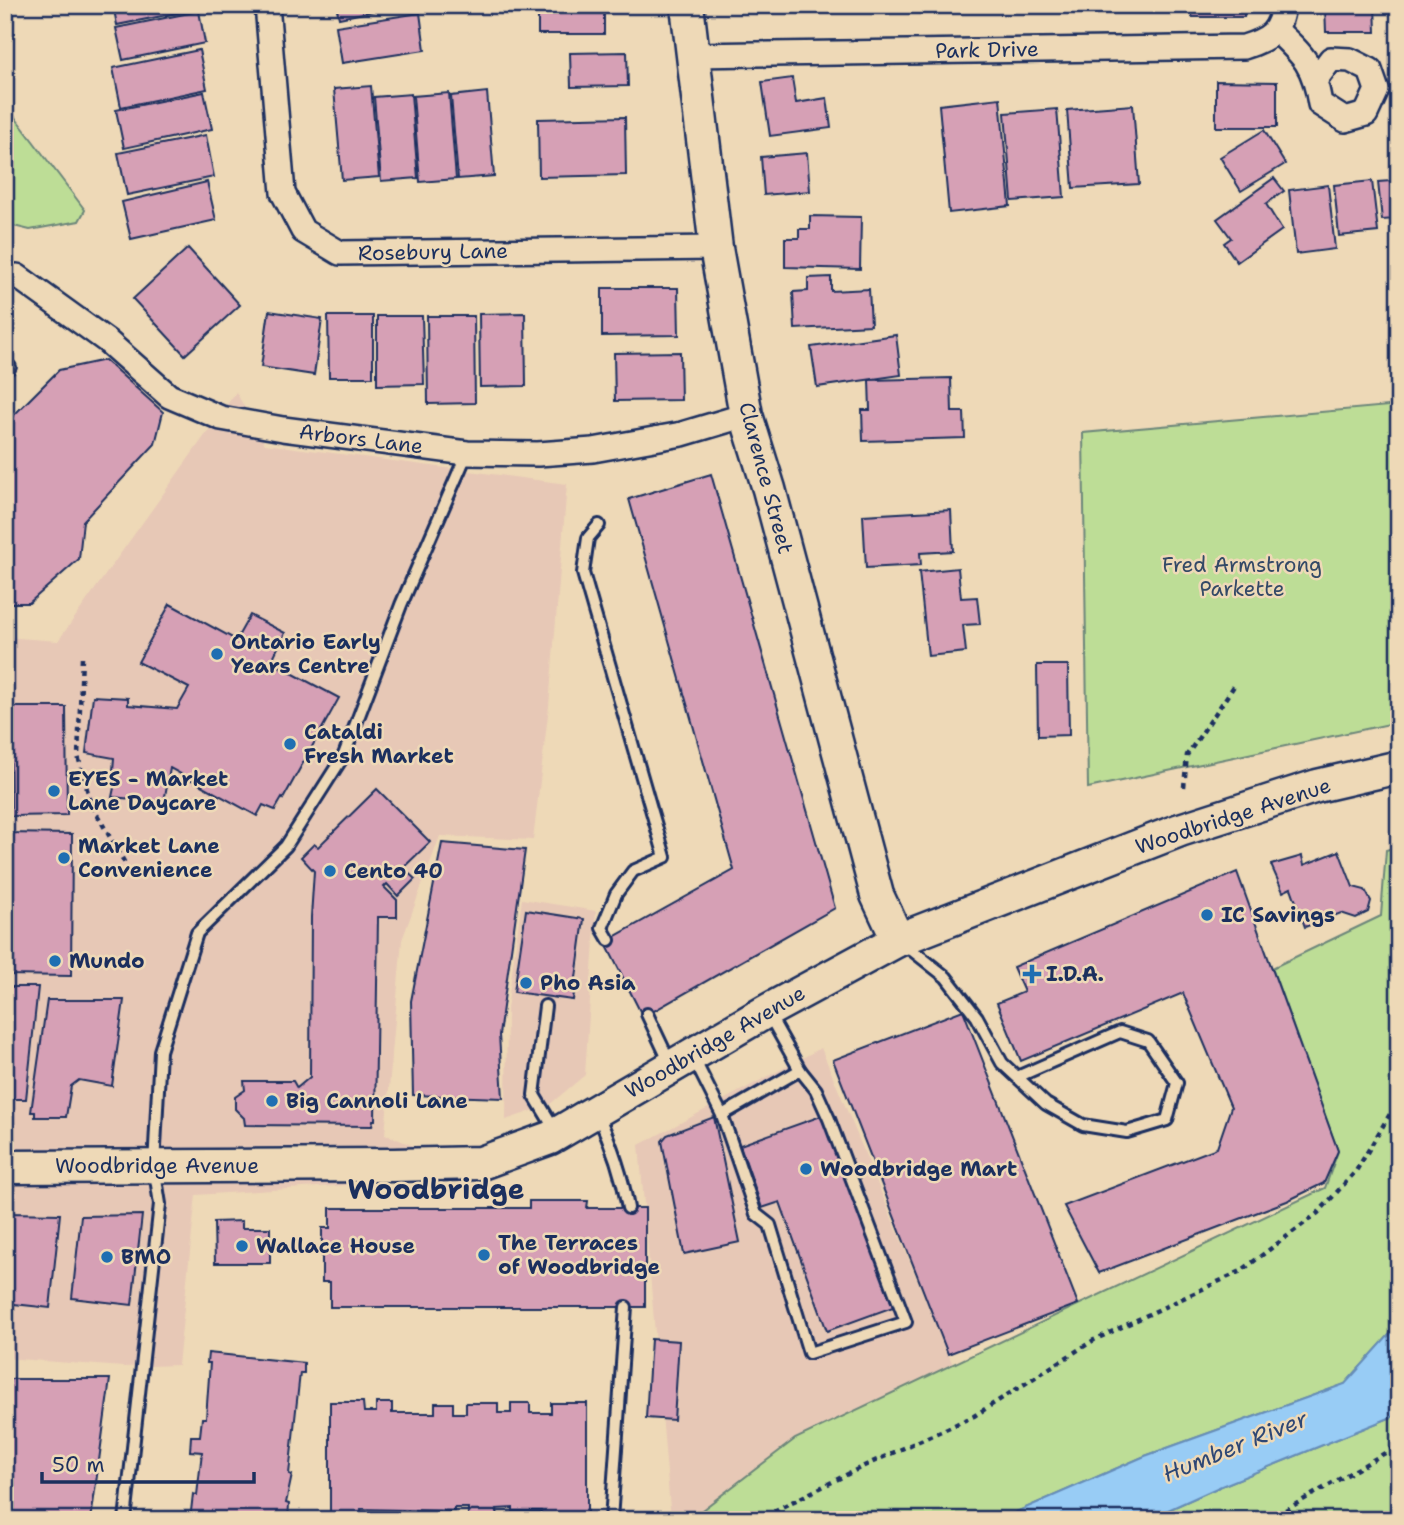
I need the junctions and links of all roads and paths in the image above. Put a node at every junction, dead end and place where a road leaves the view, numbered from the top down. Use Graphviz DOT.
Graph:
graph roads {
  1 [pos="267,5"];
  2 [pos="687,5"];
  3 [pos="1283,5"];
  4 [pos="1276,30"];
  5 [pos="694,55"];
  6 [pos="1316,79"];
  7 [pos="716,248"];
  8 [pos="17,276"];
  9 [pos="5,363"];
  10 [pos="5,372"];
  11 [pos="747,415"];
  12 [pos="467,453"];
  13 [pos="599,525"];
  14 [pos="82,658"];
  15 [pos="1234,686"];
  16 [pos="1399,767"];
  17 [pos="1184,787"];
  18 [pos="126,865"];
  19 [pos="609,940"];
  20 [pos="898,940"];
  21 [pos="545,1006"];
  22 [pos="767,1011"];
  23 [pos="647,1014"];
  24 [pos="682,1061"];
  25 [pos="800,1070"];
  26 [pos="1017,1077"];
  27 [pos="1399,1092"];
  28 [pos="596,1111"];
  29 [pos="722,1115"];
  30 [pos="557,1134"];
  31 [pos="153,1166"];
  32 [pos="5,1167"];
  33 [pos="628,1208"];
  34 [pos="626,1307"];
  35 [pos="1399,1445"];
  36 [pos="125,1520"];
  37 [pos="611,1520"];
  38 [pos="756,1520"];
  39 [pos="1268,1520"];
  1 -- 7 [label="street, Rosebury Lane"];
  2 -- 5 [label="street, Clarence Street"];
  3 -- 4 [label="street"];
  4 -- 5 [label="street, Park Drive"];
  4 -- 6 [label="street"];
  5 -- 7 [label="street, Clarence Street"];
  7 -- 11 [label="street, Clarence Street"];
  8 -- 12 [label="street, Arbors Lane"];
  9 -- 10 [label="lane"];
  11 -- 12 [label="street, Arbors Lane"];
  11 -- 20 [label="street, Clarence Street"];
  12 -- 31 [label="lane"];
  13 -- 19 [label="lane"];
  14 -- 18 [label="path"];
  15 -- 17 [label="path"];
  16 -- 20 [label="street, Woodbridge Avenue"];
  20 -- 22 [label="street, Woodbridge Avenue"];
  20 -- 26 [label="lane"];
  21 -- 30 [label="lane"];
  22 -- 24 [label="street, Woodbridge Avenue"];
  22 -- 25 [label="lane"];
  23 -- 24 [label="lane"];
  24 -- 28 [label="street, Woodbridge Avenue"];
  24 -- 29 [label="lane"];
  25 -- 29 [label="lane"];
  25 -- 29 [label="lane"];
  26 -- 26 [label="lane"];
  27 -- 38 [label="path"];
  28 -- 30 [label="street, Woodbridge Avenue"];
  28 -- 33 [label="lane"];
  30 -- 31 [label="street, Woodbridge Avenue"];
  31 -- 32 [label="street, Woodbridge Avenue"];
  31 -- 36 [label="lane"];
  34 -- 37 [label="lane"];
  35 -- 39 [label="path"];
}
